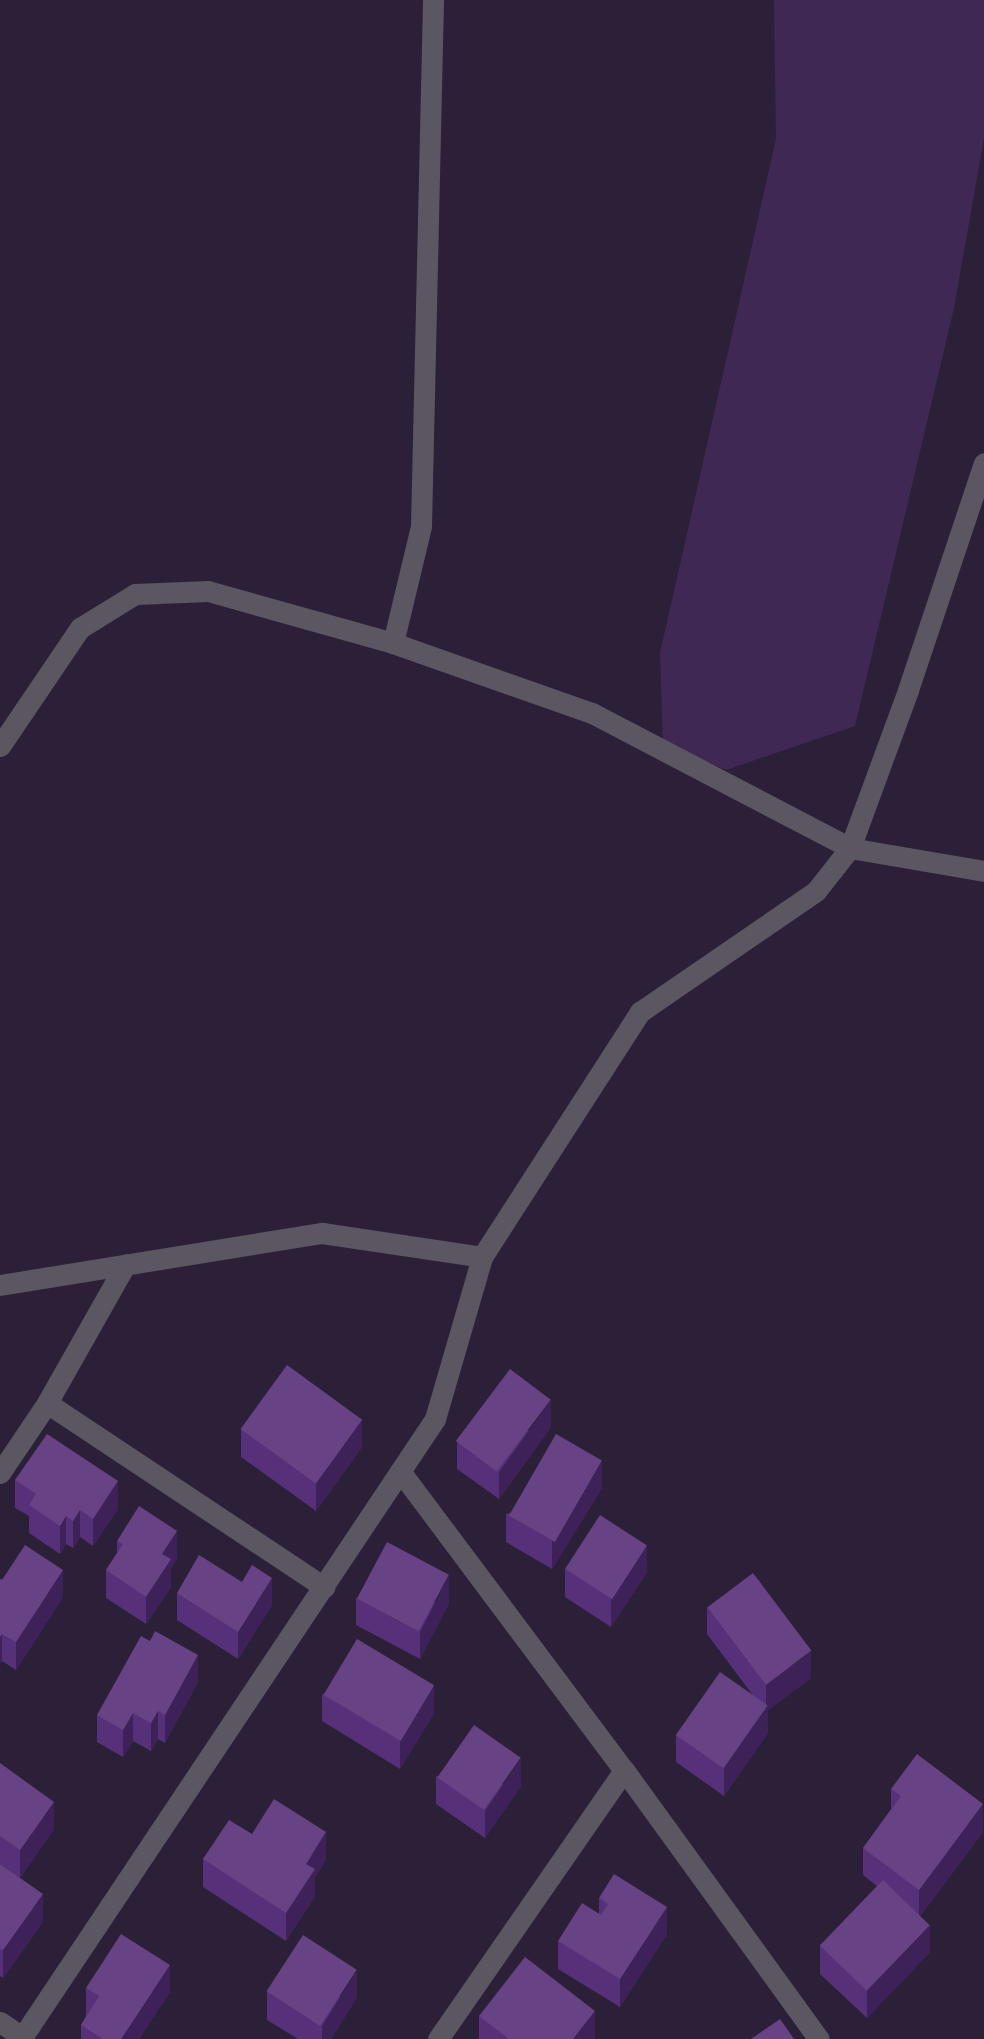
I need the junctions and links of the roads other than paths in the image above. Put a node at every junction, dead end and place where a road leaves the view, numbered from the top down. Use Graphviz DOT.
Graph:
graph roads {
  1 [pos="433,0"];
  2 [pos="984,464"];
  3 [pos="393,643"];
  4 [pos="0,746"];
  5 [pos="850,848"];
  6 [pos="984,871"];
  7 [pos="482,1256"];
  8 [pos="125,1265"];
  9 [pos="0,1285"];
  10 [pos="47,1403"];
  11 [pos="400,1471"];
  12 [pos="0,1473"];
  13 [pos="324,1587"];
  14 [pos="624,1770"];
  15 [pos="0,2022"];
  16 [pos="21,2038"];
  17 [pos="438,2039"];
  18 [pos="818,2039"];
  1 -- 3 [label="street"];
  2 -- 5 [label="street"];
  3 -- 4 [label="street"];
  3 -- 5 [label="street"];
  5 -- 6 [label="street"];
  5 -- 7 [label="street"];
  7 -- 8 [label="street"];
  7 -- 11 [label="street"];
  8 -- 9 [label="street"];
  8 -- 10 [label="street"];
  10 -- 12 [label="street"];
  10 -- 13 [label="street"];
  11 -- 13 [label="street"];
  11 -- 14 [label="street"];
  13 -- 16 [label="street"];
  14 -- 17 [label="street"];
  14 -- 18 [label="street"];
  15 -- 16 [label="street"];
}
